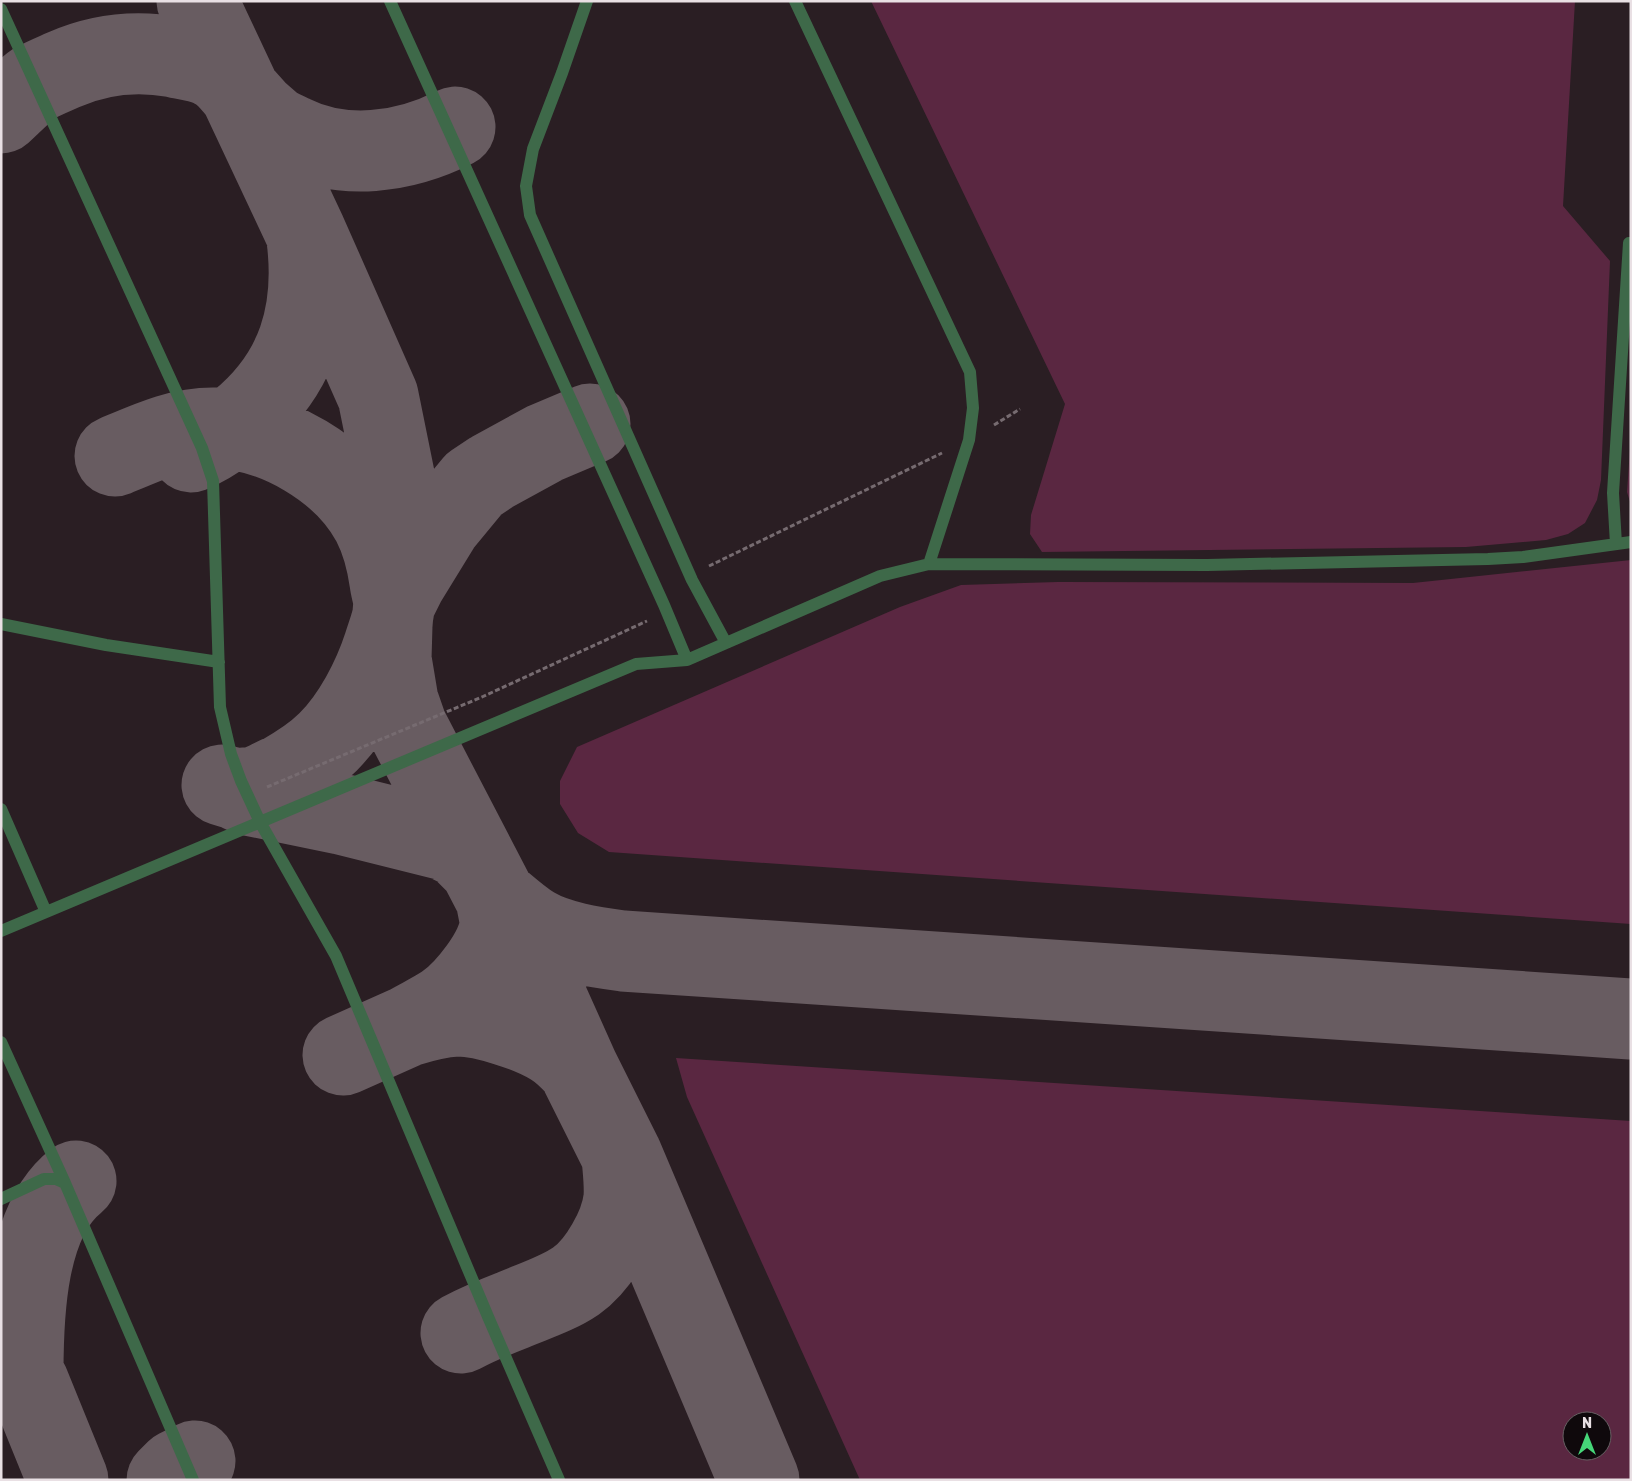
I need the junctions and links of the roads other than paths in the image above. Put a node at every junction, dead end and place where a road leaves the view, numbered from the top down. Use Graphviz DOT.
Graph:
graph roads {
  1 [pos="390,1"];
  2 [pos="586,1"];
  3 [pos="795,1"];
  4 [pos="1,9"];
  5 [pos="1629,243"];
  6 [pos="1631,542"];
  7 [pos="1616,544"];
  8 [pos="929,564"];
  9 [pos="1,624"];
  10 [pos="726,643"];
  11 [pos="687,660"];
  12 [pos="219,662"];
  13 [pos="1,809"];
  14 [pos="260,822"];
  15 [pos="46,912"];
  16 [pos="1,931"];
  17 [pos="1,1042"];
  18 [pos="65,1183"];
  19 [pos="1,1199"];
  20 [pos="193,1480"];
  21 [pos="559,1480"];
  1 -- 11 [label="lane"];
  2 -- 10 [label="lane"];
  3 -- 8 [label="lane"];
  4 -- 12 [label="lane"];
  5 -- 7 [label="lane"];
  6 -- 7 [label="lane"];
  7 -- 8 [label="lane"];
  8 -- 10 [label="lane"];
  9 -- 12 [label="lane"];
  10 -- 11 [label="lane"];
  11 -- 14 [label="lane"];
  12 -- 14 [label="lane"];
  13 -- 15 [label="lane"];
  14 -- 15 [label="lane"];
  14 -- 21 [label="lane"];
  15 -- 16 [label="lane"];
  17 -- 18 [label="lane"];
  18 -- 19 [label="lane"];
  18 -- 20 [label="lane"];
}
